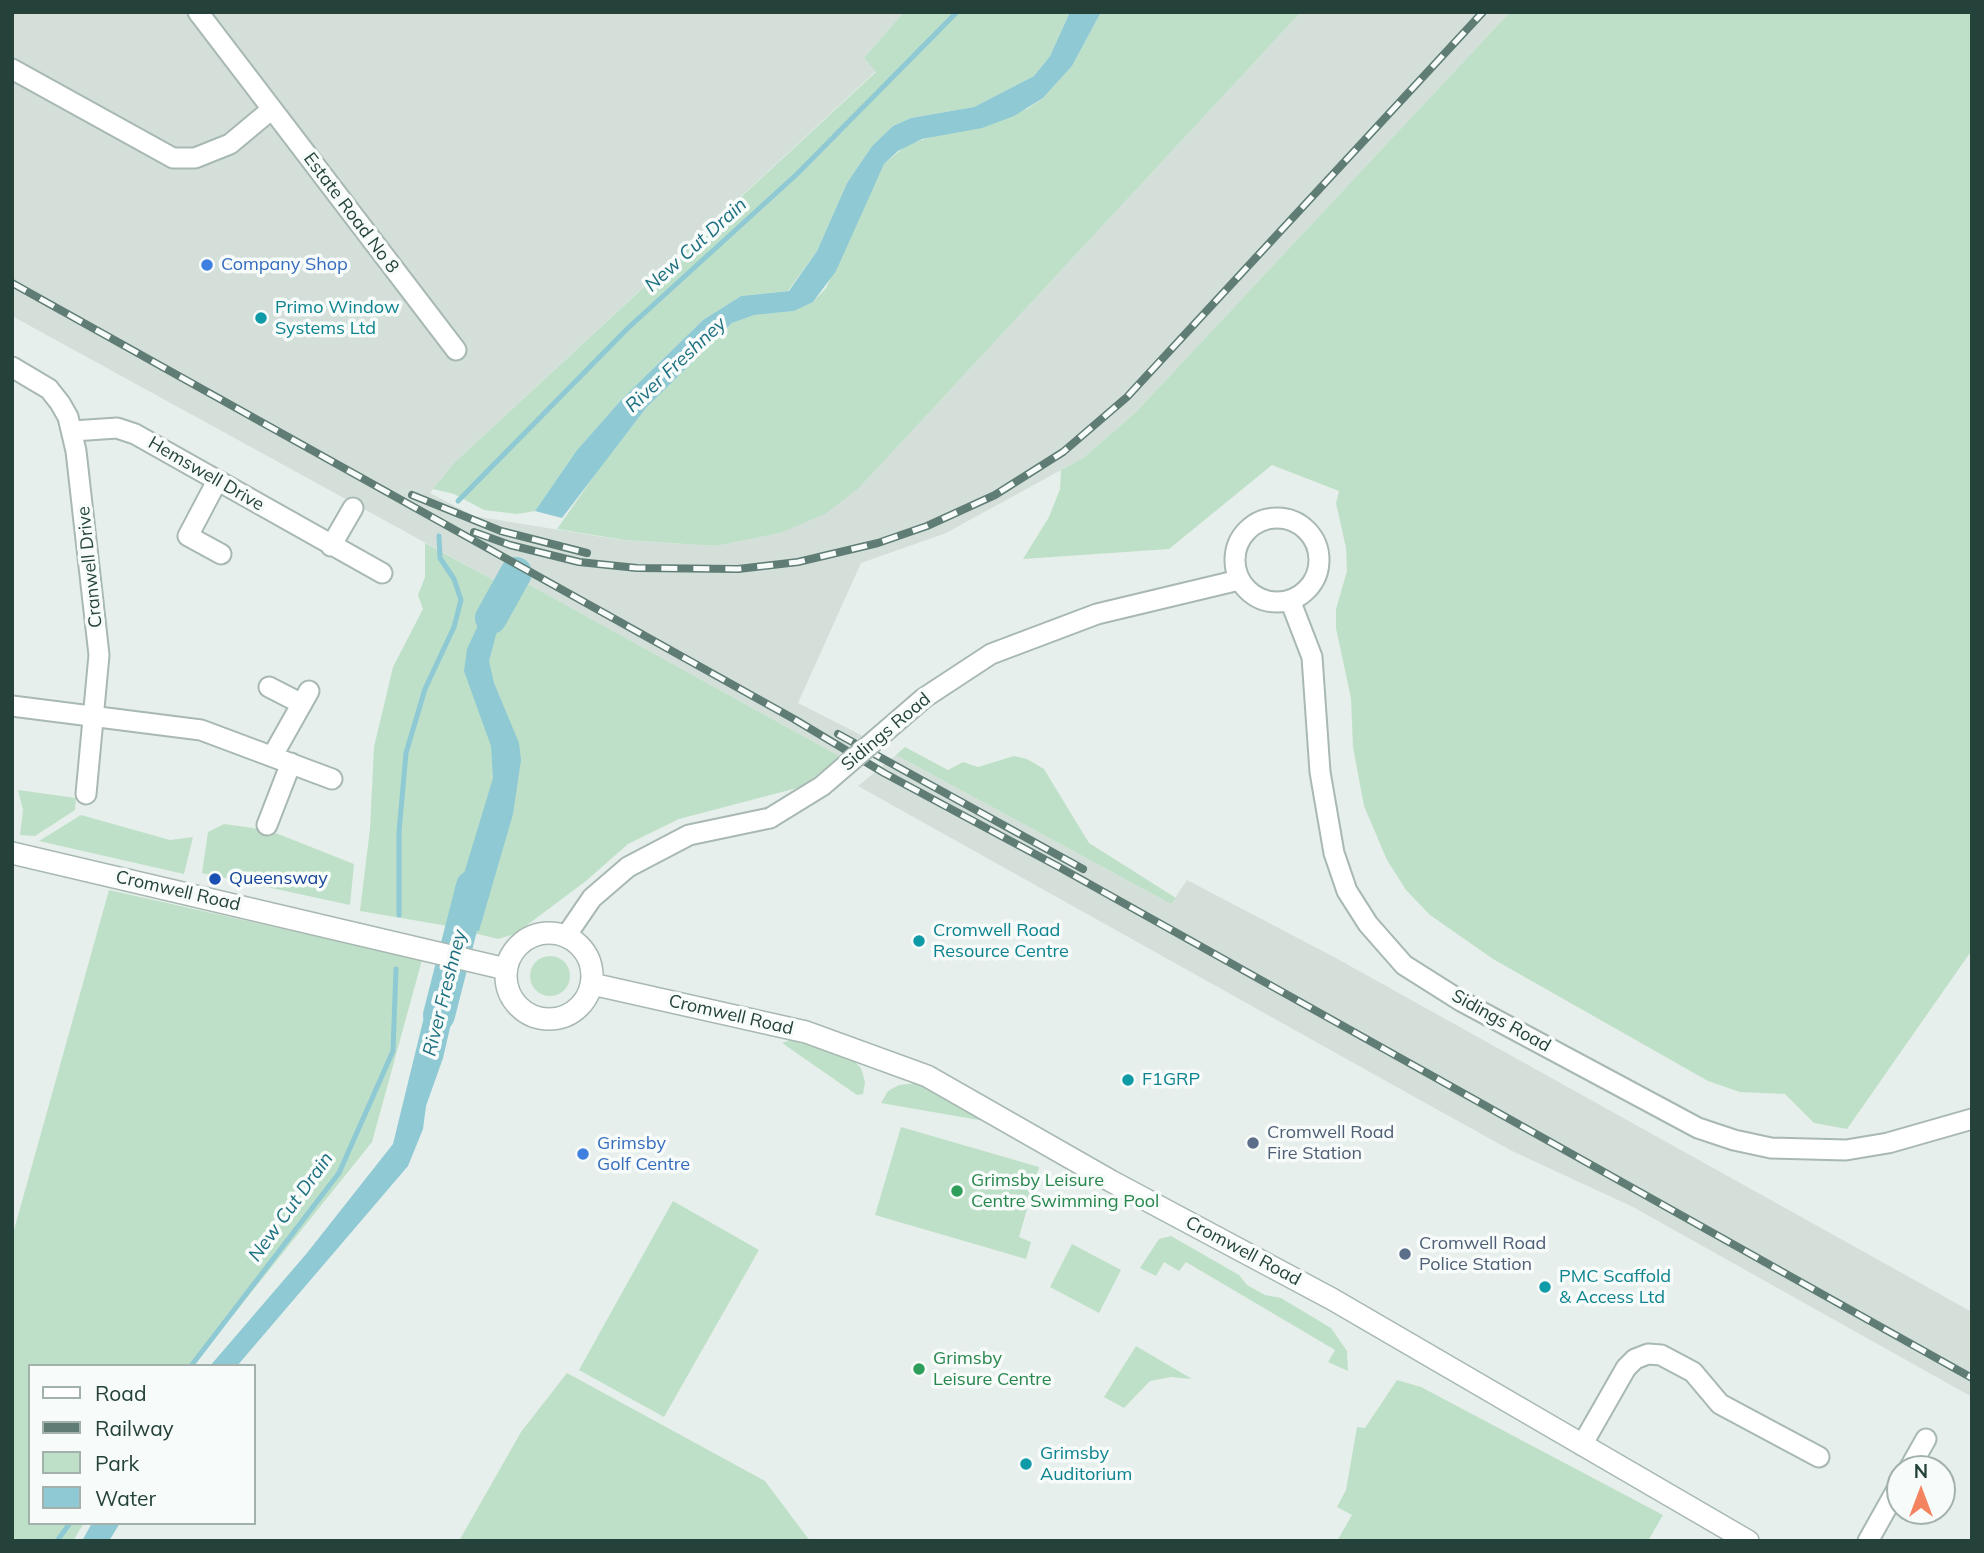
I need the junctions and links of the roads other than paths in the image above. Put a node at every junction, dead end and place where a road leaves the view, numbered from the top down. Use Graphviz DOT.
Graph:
graph roads {
  1 [pos="204,15"];
  2 [pos="12,69"];
  3 [pos="272,109"];
  4 [pos="456,350"];
  5 [pos="12,366"];
  6 [pos="73,431"];
  7 [pos="217,481"];
  8 [pos="353,508"];
  9 [pos="331,546"];
  10 [pos="221,554"];
  11 [pos="382,573"];
  12 [pos="1239,580"];
  13 [pos="1290,600"];
  14 [pos="269,687"];
  15 [pos="12,706"];
  16 [pos="92,716"];
  17 [pos="282,759"];
  18 [pos="332,779"];
  19 [pos="86,794"];
  20 [pos="267,825"];
  21 [pos="12,853"];
  22 [pos="566,936"];
  23 [pos="506,969"];
  24 [pos="592,984"];
  25 [pos="1971,1123"];
  26 [pos="1926,1439"];
  27 [pos="1582,1446"];
  28 [pos="1917,1455"];
  29 [pos="1819,1457"];
  30 [pos="1886,1509"];
  31 [pos="1748,1541"];
  32 [pos="1868,1541"];
  1 -- 3 [label="street, Estate Road No 8"];
  2 -- 3 [label="street"];
  3 -- 4 [label="street, Estate Road No 8"];
  5 -- 6 [label="street, Cranwell Drive"];
  6 -- 7 [label="street, Hemswell Drive"];
  6 -- 16 [label="street, Cranwell Drive"];
  7 -- 9 [label="street, Hemswell Drive"];
  7 -- 10 [label="street"];
  8 -- 9 [label="street"];
  9 -- 11 [label="street, Hemswell Drive"];
  12 -- 13 [label="street"];
  12 -- 13 [label="street"];
  12 -- 22 [label="street, Sidings Road, bridge"];
  13 -- 25 [label="street, Sidings Road"];
  14 -- 17 [label="street"];
  15 -- 16 [label="street"];
  16 -- 17 [label="street"];
  16 -- 19 [label="street, Cranwell Drive"];
  17 -- 18 [label="street"];
  17 -- 20 [label="street"];
  21 -- 23 [label="street, Cromwell Road"];
  22 -- 23 [label="street"];
  22 -- 24 [label="street"];
  23 -- 24 [label="street"];
  24 -- 27 [label="street, Cromwell Road"];
  26 -- 28 [label="street"];
  27 -- 29 [label="street"];
  27 -- 31 [label="street, Cromwell Road"];
  30 -- 32 [label="street"];
}
